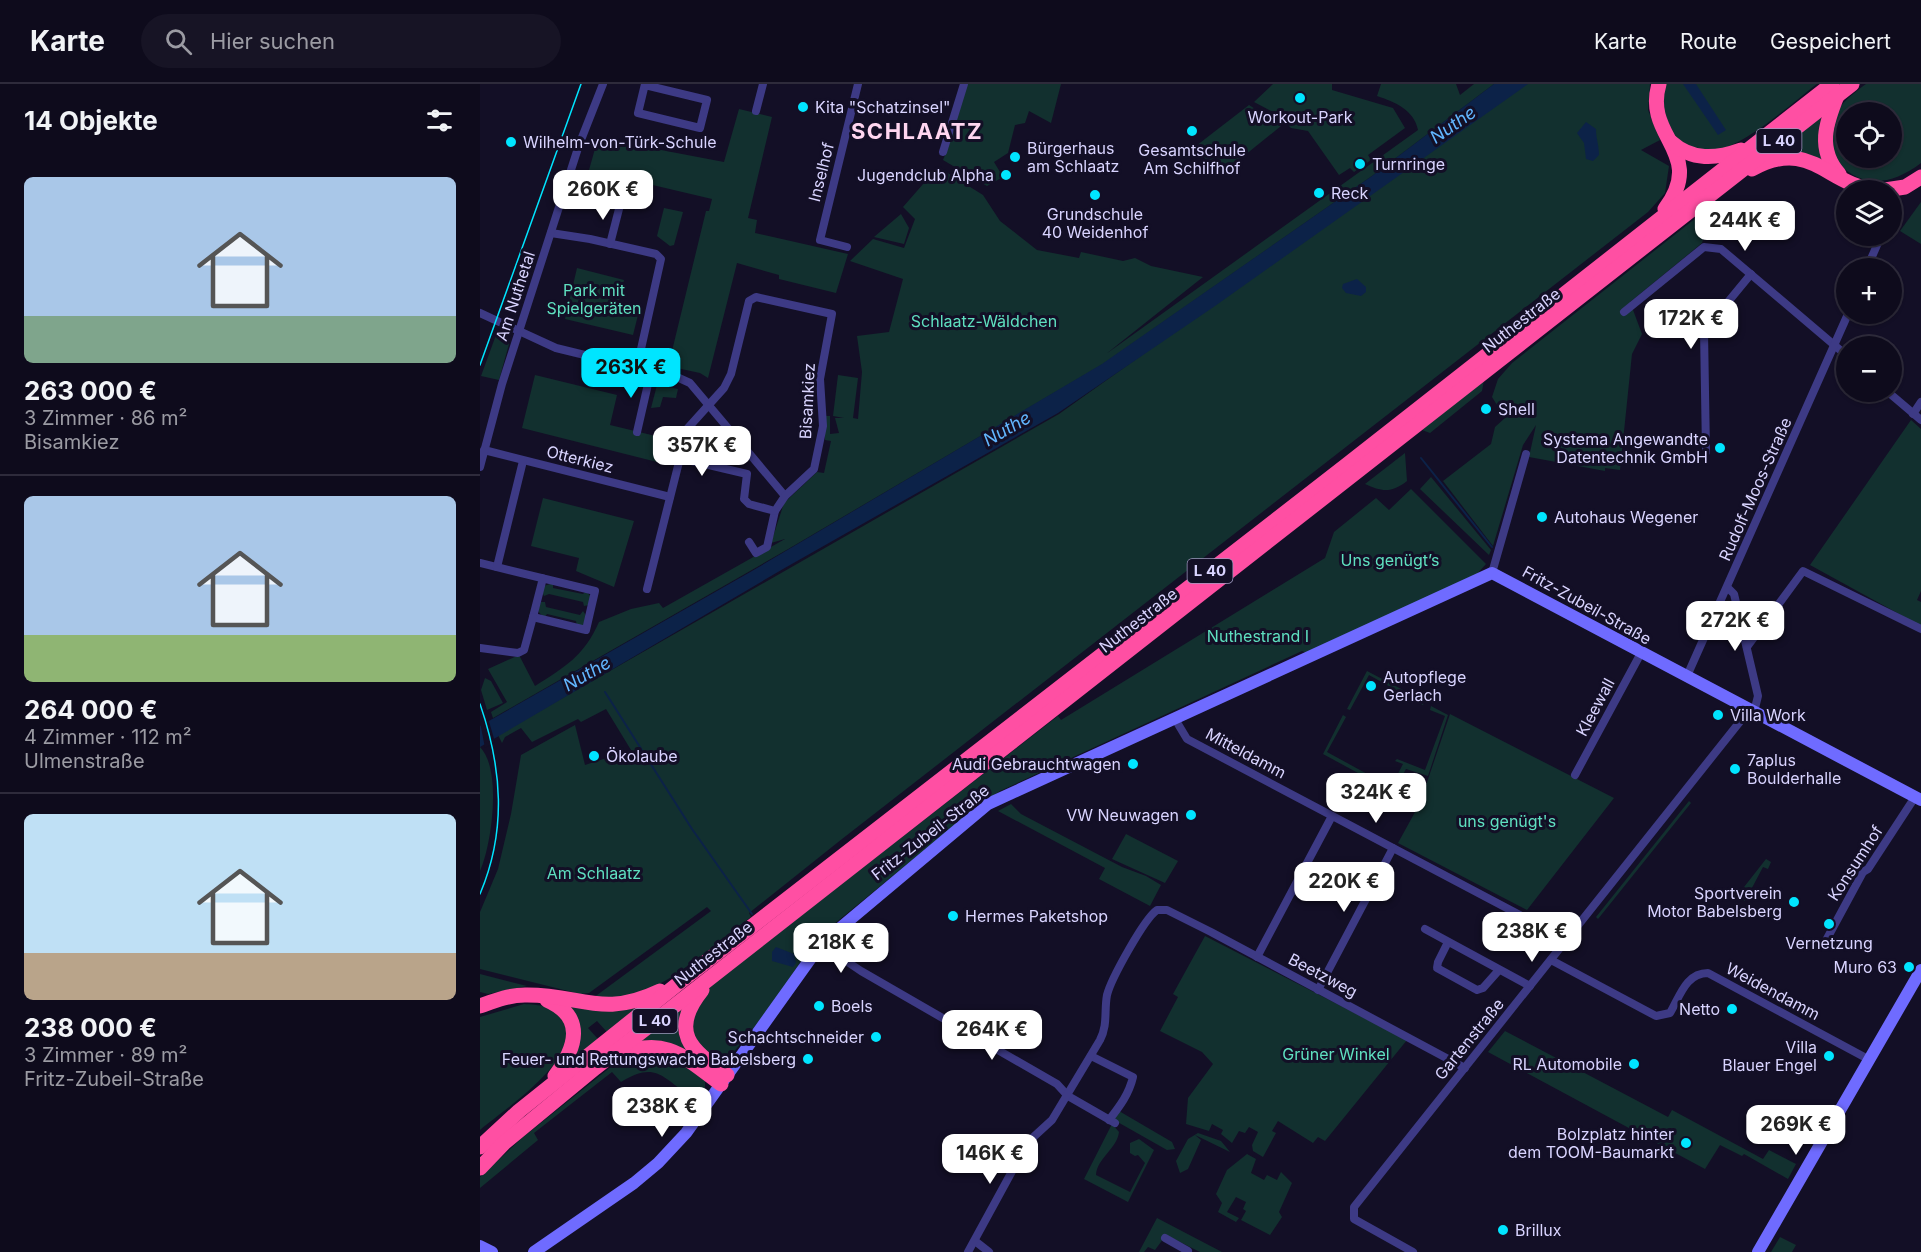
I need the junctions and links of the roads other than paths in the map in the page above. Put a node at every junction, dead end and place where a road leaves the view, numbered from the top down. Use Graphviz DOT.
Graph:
graph roads {
  1 [pos="603,84"];
  2 [pos="762,84"];
  3 [pos="858,84"];
  4 [pos="964,84"];
  5 [pos="1659,84"];
  6 [pos="1852,84"];
  7 [pos="645,85"];
  8 [pos="1834,90"];
  9 [pos="756,111"];
  10 [pos="1669,140"];
  11 [pos="1754,145"];
  12 [pos="943,152"];
  13 [pos="1921,177"];
  14 [pos="1845,180"];
  15 [pos="1721,186"];
  16 [pos="1902,188"];
  17 [pos="620,205"];
  18 [pos="1654,224"];
  19 [pos="551,233"];
  20 [pos="610,244"];
  21 [pos="847,247"];
  22 [pos="1751,274"];
  23 [pos="1624,312"];
  24 [pos="480,313"];
  25 [pos="1844,324"];
  26 [pos="519,331"];
  27 [pos="1835,345"];
  28 [pos="637,368"];
  29 [pos="651,371"];
  30 [pos="1899,402"];
  31 [pos="1921,402"];
  32 [pos="709,404"];
  33 [pos="1913,414"];
  34 [pos="1921,420"];
  35 [pos="637,432"];
  36 [pos="484,450"];
  37 [pos="1706,452"];
  38 [pos="1526,454"];
  39 [pos="752,456"];
  40 [pos="680,458"];
  41 [pos="523,461"];
  42 [pos="480,467"];
  43 [pos="747,474"];
  44 [pos="785,496"];
  45 [pos="670,497"];
  46 [pos="775,511"];
  47 [pos="749,542"];
  48 [pos="480,563"];
  49 [pos="497,567"];
  50 [pos="1492,573"];
  51 [pos="543,578"];
  52 [pos="647,588"];
  53 [pos="1728,588"];
  54 [pos="533,618"];
  55 [pos="1921,629"];
  56 [pos="1747,647"];
  57 [pos="480,648"];
  58 [pos="1641,653"];
  59 [pos="1687,676"];
  60 [pos="1752,711"];
  61 [pos="1175,718"];
  62 [pos="1575,775"];
  63 [pos="1918,798"];
  64 [pos="1332,816"];
  65 [pos="1393,848"];
  66 [pos="1425,929"];
  67 [pos="1566,940"];
  68 [pos="1448,942"];
  69 [pos="821,944"];
  70 [pos="1823,946"];
  71 [pos="1257,957"];
  72 [pos="1551,960"];
  73 [pos="1500,970"];
  74 [pos="1921,970"];
  75 [pos="715,974"];
  76 [pos="684,980"];
  77 [pos="1530,986"];
  78 [pos="1318,990"];
  79 [pos="480,1006"];
  80 [pos="480,1011"];
  81 [pos="1091,1056"];
  82 [pos="1868,1059"];
  83 [pos="595,1068"];
  84 [pos="1465,1068"];
  85 [pos="724,1080"];
  86 [pos="542,1093"];
  87 [pos="1068,1096"];
  88 [pos="480,1147"];
  89 [pos="480,1168"];
  90 [pos="1165,1238"];
  91 [pos="975,1241"];
  92 [pos="480,1246"];
  93 [pos="1175,1249"];
  94 [pos="1188,1251"];
  95 [pos="492,1252"];
  96 [pos="534,1252"];
  97 [pos="968,1252"];
  98 [pos="989,1252"];
  99 [pos="1413,1252"];
  100 [pos="1758,1252"];
  1 -- 19 [label="street, Am Nuthetal"];
  2 -- 9 [label="street"];
  3 -- 21 [label="street, Inselhof"];
  4 -- 12 [label="street"];
  5 -- 10 [label="highway"];
  6 -- 8 [label="highway, Nuthestraße / L 40"];
  7 -- 7 [label="street"];
  8 -- 11 [label="highway, Nuthestraße / L 40"];
  8 -- 14 [label="highway"];
  8 -- 15 [label="highway, Nuthestraße / L 40"];
  10 -- 11 [label="highway"];
  10 -- 18 [label="highway"];
  11 -- 18 [label="highway, Nuthestraße / L 40"];
  13 -- 16 [label="highway"];
  14 -- 15 [label="highway"];
  15 -- 75 [label="highway, Nuthestraße / L 40"];
  17 -- 20 [label="street"];
  18 -- 76 [label="highway, Nuthestraße / L 40"];
  19 -- 20 [label="street"];
  19 -- 26 [label="street, Am Nuthetal"];
  20 -- 28 [label="street"];
  22 -- 23 [label="street"];
  22 -- 27 [label="street"];
  22 -- 37 [label="street"];
  24 -- 26 [label="street"];
  25 -- 27 [label="street, Rudolf-Moos-Straße"];
  26 -- 28 [label="street"];
  26 -- 36 [label="street, Am Nuthetal"];
  27 -- 53 [label="street, Rudolf-Moos-Straße"];
  28 -- 29 [label="street"];
  29 -- 32 [label="street"];
  29 -- 35 [label="street"];
  30 -- 33 [label="street"];
  31 -- 33 [label="street"];
  32 -- 39 [label="street"];
  32 -- 40 [label="street"];
  32 -- 44 [label="street, Bisamkiez"];
  33 -- 34 [label="street"];
  36 -- 41 [label="street, Otterkiez"];
  36 -- 42 [label="street, Am Nuthetal"];
  38 -- 50 [label="street"];
  39 -- 43 [label="street"];
  39 -- 44 [label="street"];
  40 -- 43 [label="street"];
  40 -- 45 [label="street"];
  41 -- 45 [label="street, Otterkiez"];
  41 -- 49 [label="street"];
  43 -- 46 [label="street"];
  44 -- 46 [label="street, Bisamkiez"];
  45 -- 52 [label="street"];
  46 -- 47 [label="street, Bisamkiez"];
  48 -- 49 [label="street"];
  49 -- 51 [label="street"];
  50 -- 58 [label="street, Fritz-Zubeil-Straße"];
  50 -- 61 [label="street, Fritz-Zubeil-Straße"];
  51 -- 54 [label="street"];
  51 -- 54 [label="street"];
  53 -- 56 [label="street"];
  53 -- 59 [label="street, Rudolf-Moos-Straße"];
  54 -- 57 [label="street"];
  55 -- 56 [label="street"];
  56 -- 60 [label="street"];
  58 -- 59 [label="street, Fritz-Zubeil-Straße"];
  58 -- 62 [label="street, Kleewall"];
  59 -- 60 [label="street, Fritz-Zubeil-Straße"];
  60 -- 63 [label="street, Fritz-Zubeil-Straße"];
  60 -- 67 [label="street, Gartenstraße"];
  61 -- 64 [label="street, Mitteldamm"];
  61 -- 69 [label="street, Fritz-Zubeil-Straße"];
  63 -- 70 [label="street, Konsumhof"];
  64 -- 65 [label="street, Mitteldamm"];
  64 -- 71 [label="street"];
  65 -- 67 [label="street, Mitteldamm"];
  65 -- 78 [label="street"];
  66 -- 68 [label="street"];
  67 -- 72 [label="street, Gartenstraße"];
  68 -- 73 [label="street"];
  68 -- 73 [label="street"];
  69 -- 85 [label="street, Fritz-Zubeil-Straße"];
  69 -- 87 [label="street"];
  71 -- 78 [label="street, Beetzweg"];
  71 -- 81 [label="street, Beetzweg"];
  72 -- 77 [label="street, Gartenstraße"];
  72 -- 82 [label="street, Weidendamm"];
  73 -- 77 [label="street"];
  74 -- 82 [label="street"];
  75 -- 83 [label="highway, Nuthestraße / L 40"];
  75 -- 85 [label="highway"];
  76 -- 79 [label="highway"];
  76 -- 86 [label="highway, Nuthestraße / L 40"];
  77 -- 84 [label="street, Gartenstraße"];
  78 -- 84 [label="street, Beetzweg"];
  80 -- 86 [label="highway"];
  81 -- 87 [label="street"];
  81 -- 87 [label="street"];
  82 -- 100 [label="street"];
  83 -- 85 [label="highway"];
  83 -- 89 [label="highway, Nuthestraße / L 40"];
  84 -- 99 [label="street, Gartenstraße"];
  85 -- 96 [label="street, Fritz-Zubeil-Straße"];
  86 -- 88 [label="highway, Nuthestraße / L 40"];
  87 -- 91 [label="street"];
  90 -- 93 [label="street"];
  91 -- 97 [label="street"];
  91 -- 98 [label="street"];
  92 -- 95 [label="street"];
  93 -- 94 [label="street"];
}
